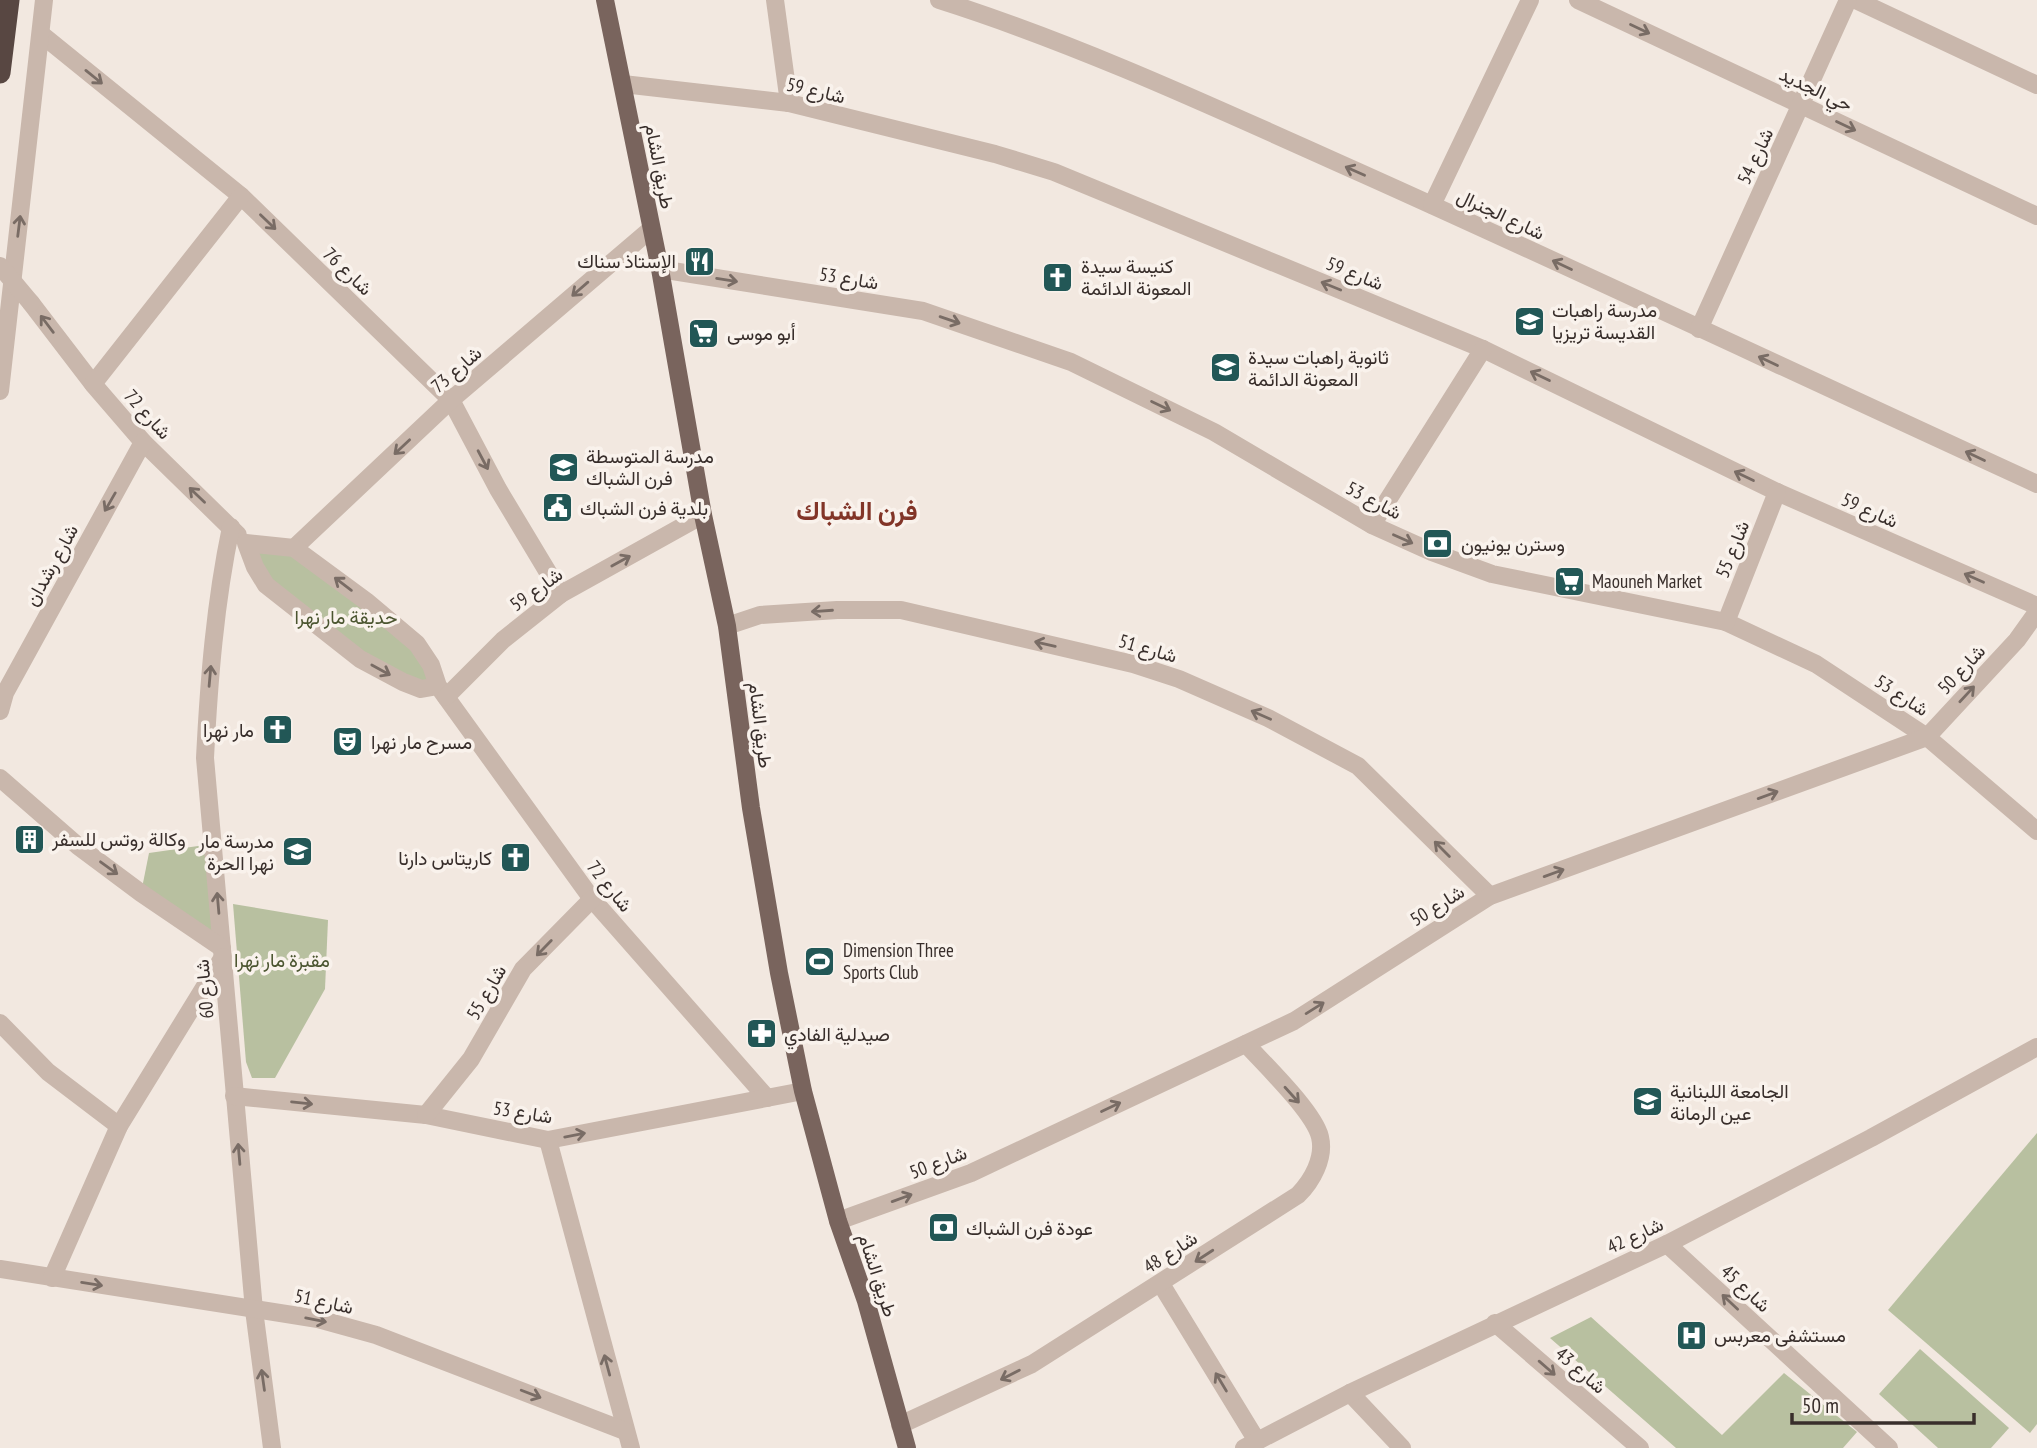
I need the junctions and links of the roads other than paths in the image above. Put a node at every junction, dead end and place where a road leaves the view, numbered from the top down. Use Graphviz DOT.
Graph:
graph roads {
  1 [pos="9,0"];
  2 [pos="44,0"];
  3 [pos="775,0"];
  4 [pos="939,0"];
  5 [pos="1530,0"];
  6 [pos="1578,0"];
  7 [pos="1847,0"];
  8 [pos="1856,0"];
  9 [pos="611,1"];
  10 [pos="41,34"];
  11 [pos="0,73"];
  12 [pos="623,84"];
  13 [pos="2037,85"];
  14 [pos="789,103"];
  15 [pos="1801,105"];
  16 [pos="241,196"];
  17 [pos="1432,205"];
  18 [pos="2037,216"];
  19 [pos="651,229"];
  20 [pos="0,266"];
  21 [pos="660,269"];
  22 [pos="1699,329"];
  23 [pos="1483,349"];
  24 [pos="93,384"];
  25 [pos="0,391"];
  26 [pos="451,400"];
  27 [pos="143,442"];
  28 [pos="2037,484"];
  29 [pos="1777,492"];
  30 [pos="703,515"];
  31 [pos="1372,525"];
  32 [pos="231,527"];
  33 [pos="246,543"];
  34 [pos="295,548"];
  35 [pos="561,594"];
  36 [pos="2037,606"];
  37 [pos="2037,612"];
  38 [pos="1726,622"];
  39 [pos="727,626"];
  40 [pos="442,691"];
  41 [pos="0,711"];
  42 [pos="1927,737"];
  43 [pos="0,778"];
  44 [pos="2037,831"];
  45 [pos="1490,897"];
  46 [pos="592,899"];
  47 [pos="223,953"];
  48 [pos="0,1023"];
  49 [pos="1246,1044"];
  50 [pos="2037,1047"];
  51 [pos="803,1090"];
  52 [pos="234,1096"];
  53 [pos="767,1098"];
  54 [pos="426,1115"];
  55 [pos="119,1126"];
  56 [pos="548,1140"];
  57 [pos="838,1221"];
  58 [pos="1667,1244"];
  59 [pos="0,1269"];
  60 [pos="52,1278"];
  61 [pos="1161,1284"];
  62 [pos="254,1310"];
  63 [pos="1495,1323"];
  64 [pos="1350,1393"];
  65 [pos="900,1425"];
  66 [pos="628,1439"];
  67 [pos="1250,1444"];
  68 [pos="272,1448"];
  69 [pos="907,1448"];
  70 [pos="1402,1448"];
  71 [pos="1640,1448"];
  72 [pos="1889,1448"];
  1 -- 11 [label="highway"];
  2 -- 10 [label="street"];
  3 -- 14 [label="street"];
  17 -- 4 [label="street, شارع الجنرال, one-way"];
  5 -- 17 [label="street"];
  6 -- 15 [label="street, حي الجديد, one-way"];
  7 -- 15 [label="street, شارع 54"];
  8 -- 13 [label="street"];
  9 -- 12 [label="main road, طريق الشام"];
  10 -- 16 [label="street, شارع 76, one-way"];
  25 -- 10 [label="street, one-way"];
  12 -- 14 [label="street, شارع 59"];
  12 -- 19 [label="main road, طريق الشام"];
  23 -- 14 [label="street, شارع 59, one-way"];
  15 -- 18 [label="street, حي الجديد, one-way"];
  15 -- 22 [label="street, شارع 54"];
  16 -- 24 [label="street"];
  16 -- 26 [label="street, شارع 76, one-way"];
  22 -- 17 [label="street, شارع الجنرال, one-way"];
  19 -- 21 [label="main road, طريق الشام"];
  19 -- 26 [label="street, شارع 73, one-way"];
  24 -- 20 [label="street, شارع 72, one-way, bridge"];
  21 -- 30 [label="main road, طريق الشام"];
  21 -- 31 [label="street, شارع 53, one-way"];
  28 -- 22 [label="street, شارع الجنرال, one-way"];
  29 -- 23 [label="street, شارع 59, one-way"];
  23 -- 31 [label="street"];
  24 -- 27 [label="street, شارع 72"];
  26 -- 34 [label="street, شارع 73, one-way"];
  26 -- 35 [label="street, شارع 76, one-way"];
  32 -- 27 [label="street, شارع 72, one-way"];
  27 -- 41 [label="street, شارع رشدان, one-way"];
  36 -- 29 [label="street, شارع 59, one-way"];
  29 -- 38 [label="street, شارع 55"];
  35 -- 30 [label="street, شارع 59, one-way"];
  30 -- 39 [label="main road, طريق الشام"];
  31 -- 38 [label="street, شارع 53, one-way"];
  32 -- 33 [label="street, شارع 72"];
  47 -- 32 [label="street, شارع 60, one-way"];
  33 -- 34 [label="street"];
  33 -- 40 [label="street, شارع 72, one-way"];
  40 -- 34 [label="street, شارع 72, one-way"];
  35 -- 40 [label="street, شارع 59"];
  42 -- 37 [label="street, شارع 50, one-way"];
  38 -- 42 [label="street, شارع 53"];
  45 -- 39 [label="street, شارع 51, one-way"];
  39 -- 51 [label="main road, طريق الشام"];
  40 -- 46 [label="street, شارع 72"];
  42 -- 44 [label="street, شارع 53"];
  45 -- 42 [label="street, شارع 50, one-way"];
  43 -- 47 [label="street, one-way"];
  49 -- 45 [label="street, شارع 50, one-way"];
  46 -- 53 [label="street, شارع 72"];
  46 -- 54 [label="street, شارع 55, one-way"];
  47 -- 52 [label="street, شارع 60"];
  47 -- 55 [label="street"];
  48 -- 55 [label="street"];
  57 -- 49 [label="street, شارع 50, one-way"];
  49 -- 61 [label="street, شارع 48, one-way"];
  50 -- 58 [label="street, شارع 42"];
  51 -- 53 [label="street, شارع 53"];
  51 -- 57 [label="main road, طريق الشام"];
  52 -- 54 [label="street, شارع 53, one-way"];
  62 -- 52 [label="street, شارع 60, one-way"];
  56 -- 53 [label="street, شارع 53, one-way"];
  54 -- 56 [label="street, شارع 53"];
  55 -- 60 [label="street"];
  66 -- 56 [label="street, one-way"];
  57 -- 65 [label="main road, طريق الشام"];
  58 -- 63 [label="street, شارع 42"];
  72 -- 58 [label="street, شارع 45, one-way"];
  59 -- 60 [label="street, شارع 51"];
  60 -- 62 [label="street, شارع 51, one-way"];
  61 -- 65 [label="street, شارع 48, one-way"];
  67 -- 61 [label="street, one-way"];
  62 -- 66 [label="street, شارع 51, one-way"];
  68 -- 62 [label="street, شارع 60, one-way"];
  63 -- 64 [label="street, شارع 42"];
  63 -- 71 [label="street, شارع 43, one-way"];
  64 -- 67 [label="street, شارع 42"];
  64 -- 70 [label="street"];
  65 -- 69 [label="main road, طريق الشام"];
}
